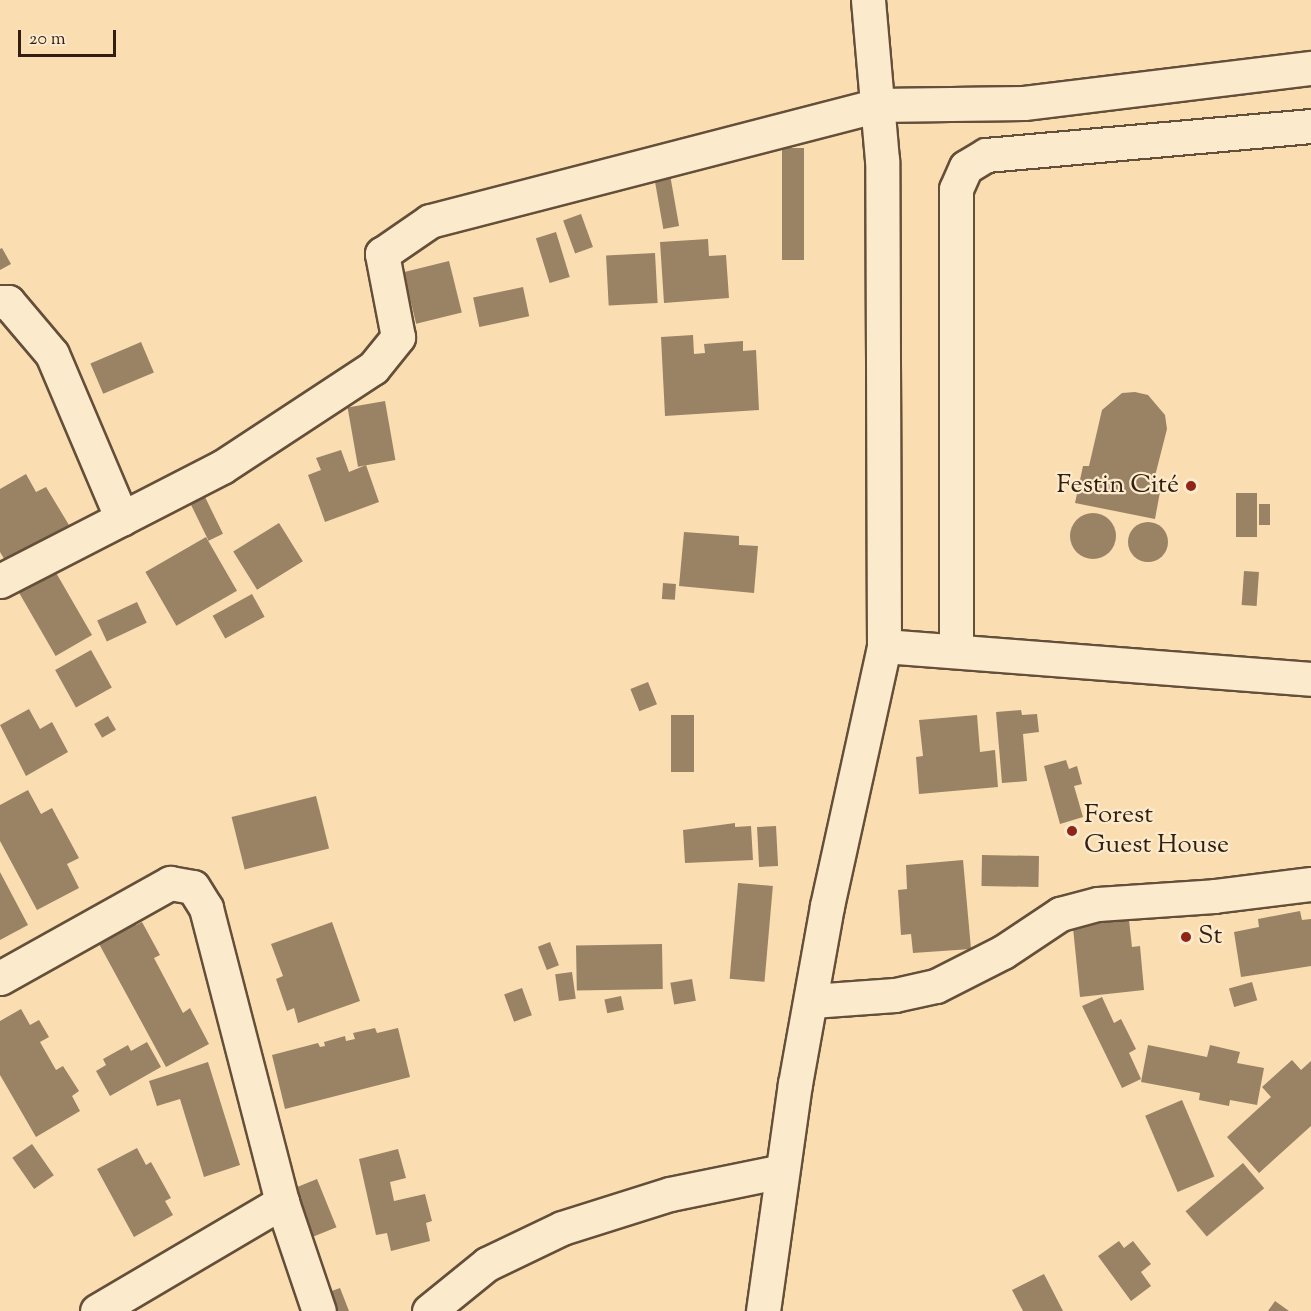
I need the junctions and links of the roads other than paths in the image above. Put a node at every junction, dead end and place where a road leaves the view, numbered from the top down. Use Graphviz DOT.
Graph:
graph roads {
  1 [pos="868,0"];
  2 [pos="1311,68"];
  3 [pos="877,105"];
  4 [pos="1311,126"];
  5 [pos="0,302"];
  6 [pos="122,519"];
  7 [pos="0,581"];
  8 [pos="884,646"];
  9 [pos="956,651"];
  10 [pos="1311,679"];
  11 [pos="1311,884"];
  12 [pos="0,978"];
  13 [pos="812,1001"];
  14 [pos="783,1171"];
  15 [pos="282,1202"];
  16 [pos="97,1311"];
  17 [pos="319,1311"];
  18 [pos="429,1311"];
  19 [pos="763,1311"];
  1 -- 3 [label="street"];
  2 -- 3 [label="street"];
  3 -- 6 [label="street"];
  3 -- 8 [label="street"];
  4 -- 9 [label="street"];
  5 -- 6 [label="street"];
  6 -- 7 [label="street"];
  8 -- 9 [label="street"];
  8 -- 13 [label="street"];
  9 -- 10 [label="street"];
  11 -- 13 [label="street"];
  12 -- 15 [label="street"];
  13 -- 14 [label="street"];
  14 -- 18 [label="street"];
  14 -- 19 [label="street"];
  15 -- 16 [label="street"];
  15 -- 17 [label="street"];
}
